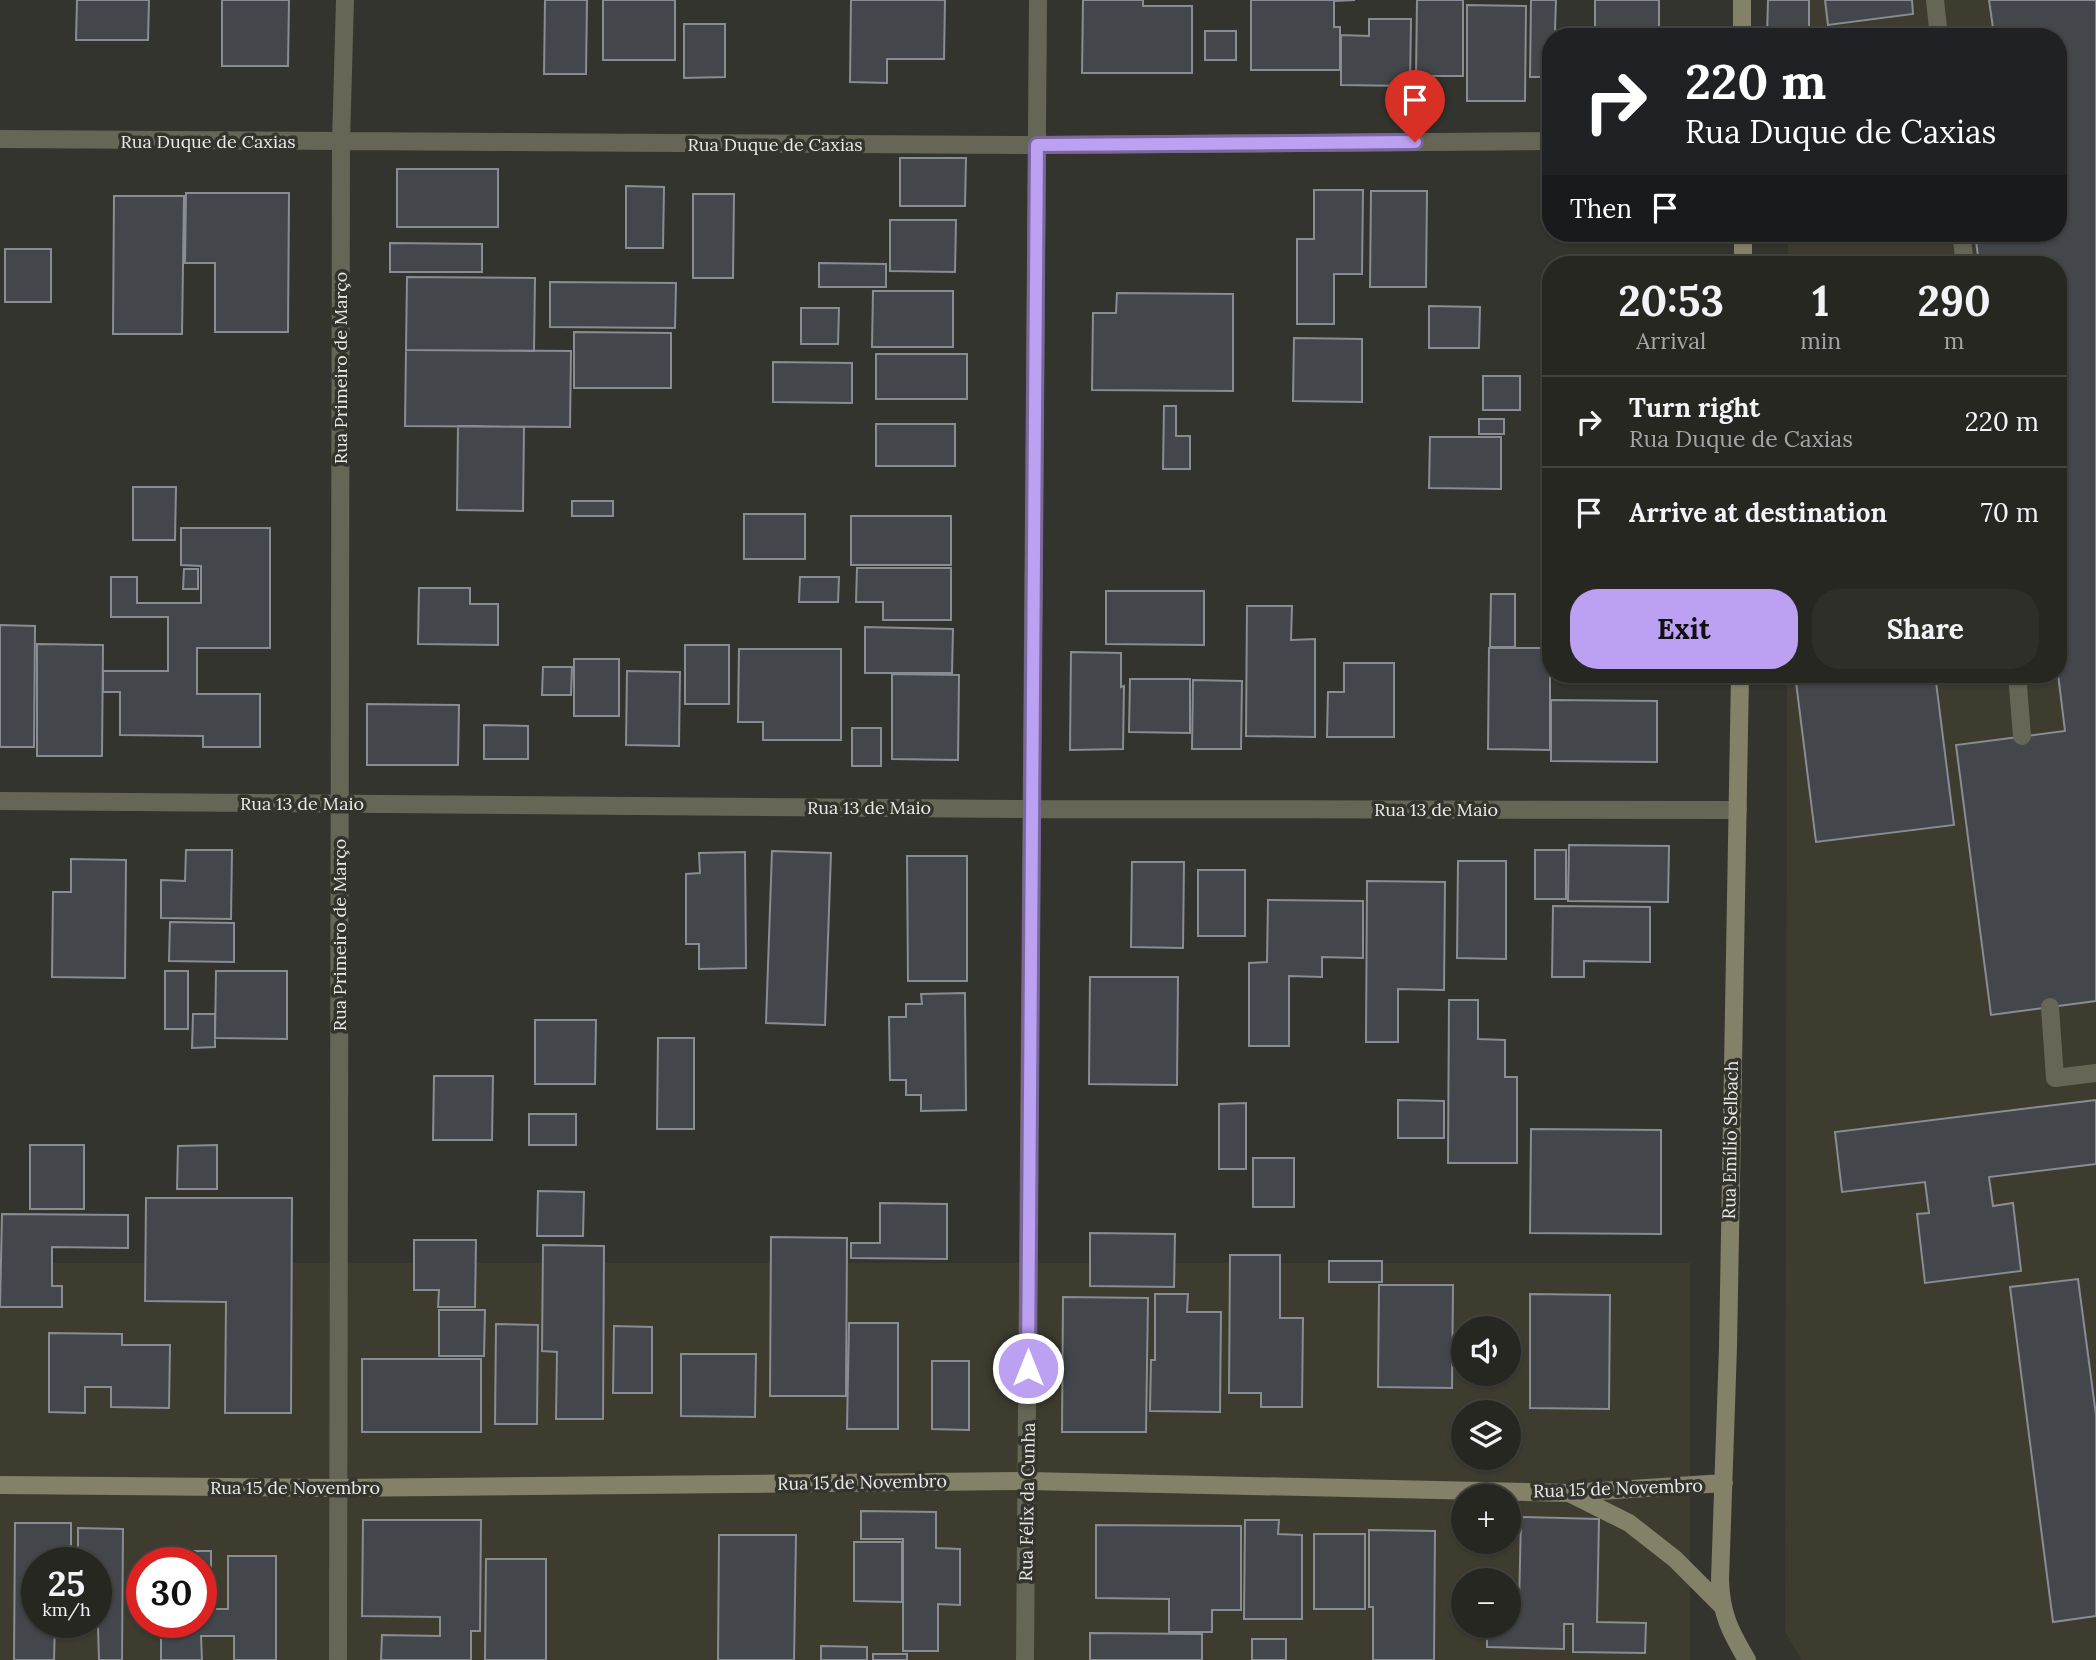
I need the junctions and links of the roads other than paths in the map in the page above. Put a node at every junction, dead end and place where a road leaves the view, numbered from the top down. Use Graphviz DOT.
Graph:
graph roads {
  1 [pos="345,0"];
  2 [pos="1038,0"];
  3 [pos="1742,0"];
  4 [pos="1935,0"];
  5 [pos="1742,28"];
  6 [pos="1937,28"];
  7 [pos="0,139"];
  8 [pos="1542,141"];
  9 [pos="341,142"];
  10 [pos="1037,145"];
  11 [pos="1740,683"];
  12 [pos="2018,683"];
  13 [pos="2022,736"];
  14 [pos="0,801"];
  15 [pos="340,803"];
  16 [pos="1032,808"];
  17 [pos="1738,810"];
  18 [pos="2050,1007"];
  19 [pos="2096,1073"];
  20 [pos="1028,1480"];
  21 [pos="1724,1483"];
  22 [pos="0,1485"];
  23 [pos="338,1488"];
  24 [pos="1569,1493"];
  25 [pos="1721,1605"];
  26 [pos="338,1660"];
  27 [pos="1025,1660"];
  28 [pos="1747,1660"];
  1 -- 9 [label="street, Rua Primeiro de Março"];
  2 -- 10 [label="street, Rua Félix da Cunha"];
  3 -- 5 [label="main road"];
  4 -- 6 [label="street"];
  7 -- 9 [label="street, Rua Duque de Caxias"];
  8 -- 10 [label="street, Rua Duque de Caxias"];
  9 -- 10 [label="street, Rua Duque de Caxias"];
  9 -- 15 [label="street, Rua Primeiro de Março"];
  10 -- 16 [label="street, Rua Félix da Cunha"];
  11 -- 17 [label="main road, Rua Emílio Selbach"];
  12 -- 13 [label="street"];
  14 -- 15 [label="street, Rua 13 de Maio"];
  15 -- 16 [label="street, Rua 13 de Maio"];
  15 -- 23 [label="street, Rua Primeiro de Março"];
  16 -- 17 [label="street, Rua 13 de Maio"];
  16 -- 20 [label="street, Rua Félix da Cunha"];
  17 -- 21 [label="main road, Rua Emílio Selbach"];
  18 -- 19 [label="street"];
  20 -- 23 [label="main road, Rua 15 de Novembro"];
  20 -- 24 [label="main road, Rua 15 de Novembro"];
  20 -- 27 [label="street, Rua Félix da Cunha"];
  21 -- 24 [label="main road, Rua 15 de Novembro"];
  21 -- 25 [label="main road, Rua Emílio Selbach"];
  22 -- 23 [label="main road, Rua 15 de Novembro"];
  23 -- 26 [label="street, Rua Primeiro de Março"];
  24 -- 25 [label="main road"];
  25 -- 28 [label="main road"];
}
